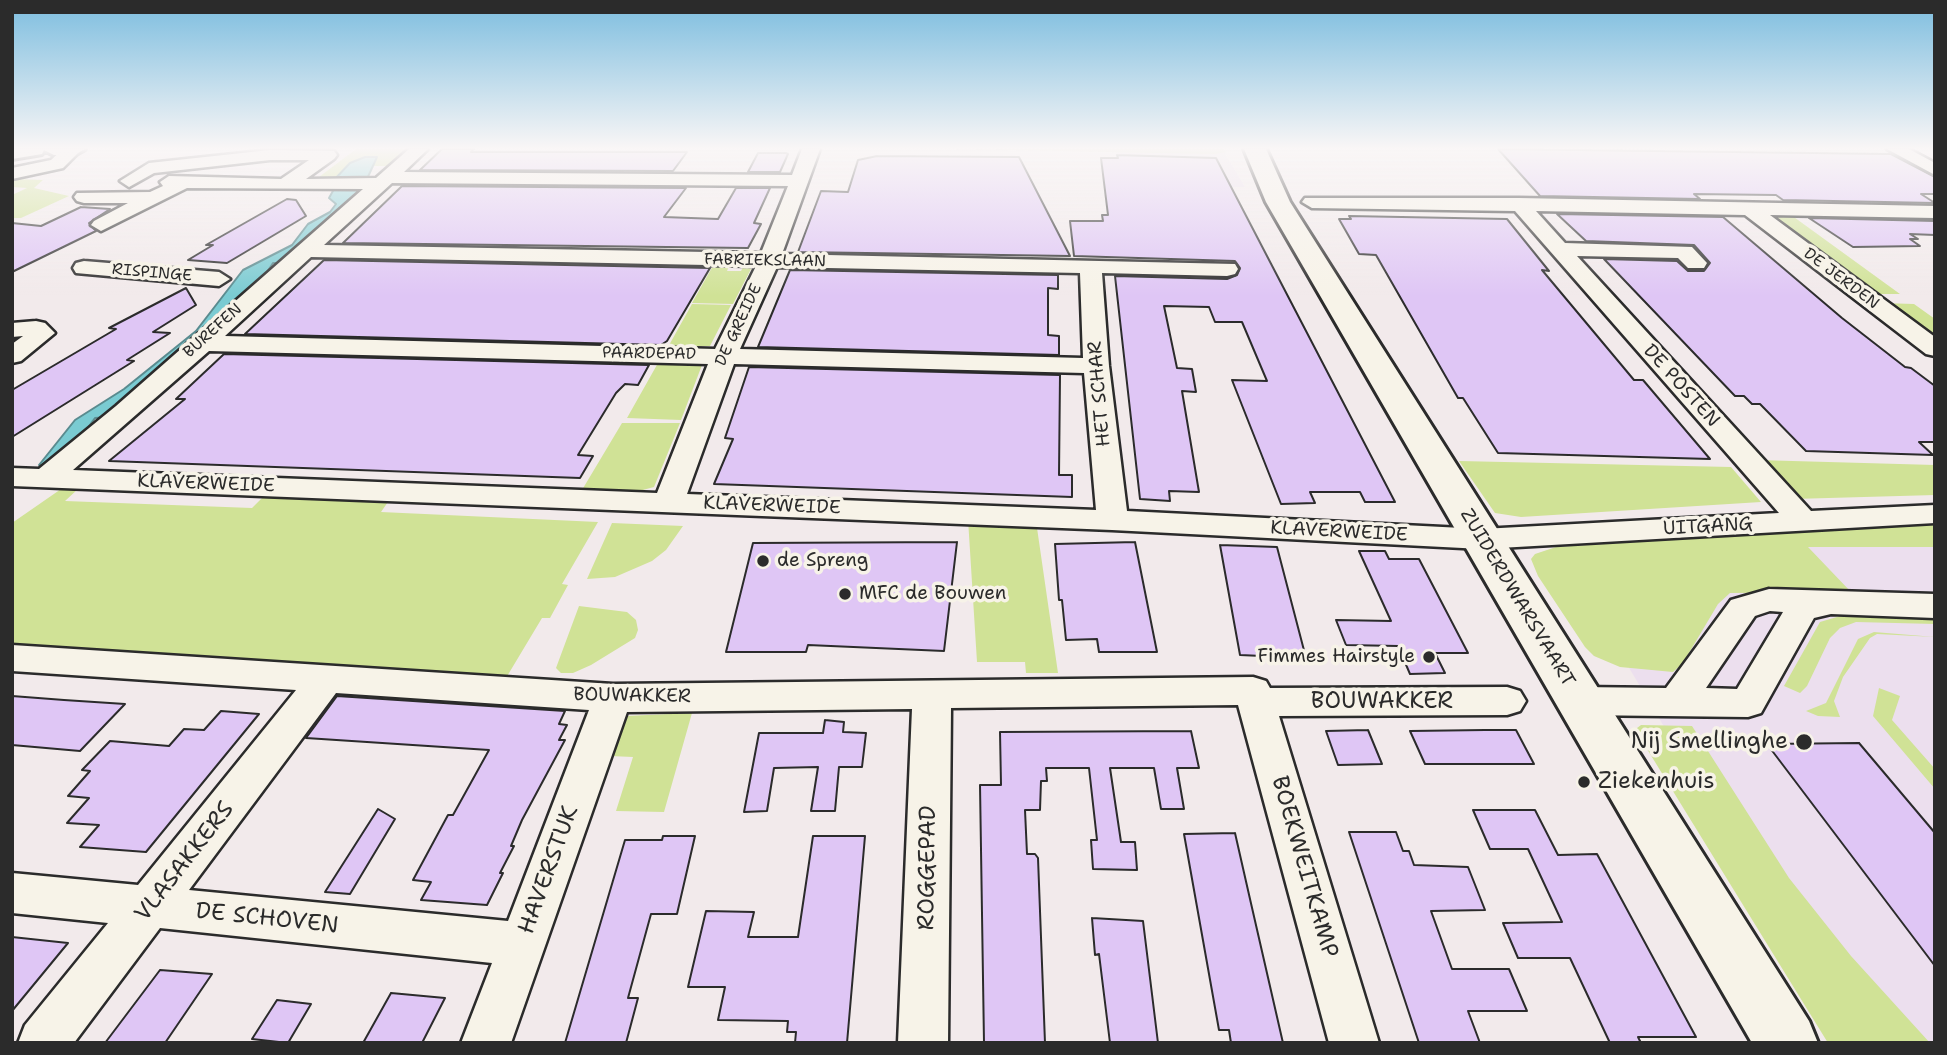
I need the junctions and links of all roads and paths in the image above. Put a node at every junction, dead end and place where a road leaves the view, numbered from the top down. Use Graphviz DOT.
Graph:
graph roads {
  1 [pos="155,198"];
  2 [pos="363,198"];
  3 [pos="793,198"];
  4 [pos="1276,198"];
  5 [pos="1312,202"];
  6 [pos="1519,204"];
  7 [pos="1748,208"];
  8 [pos="1935,212"];
  9 [pos="101,225"];
  10 [pos="1559,249"];
  11 [pos="304,251"];
  12 [pos="769,261"];
  13 [pos="1696,263"];
  14 [pos="1091,267"];
  15 [pos="84,268"];
  16 [pos="1227,269"];
  17 [pos="219,279"];
  18 [pos="12,330"];
  19 [pos="201,343"];
  20 [pos="1935,349"];
  21 [pos="12,356"];
  22 [pos="723,356"];
  23 [pos="1096,366"];
  24 [pos="12,477"];
  25 [pos="54,479"];
  26 [pos="669,502"];
  27 [pos="1935,514"];
  28 [pos="1112,520"];
  29 [pos="1804,522"];
  30 [pos="1482,539"];
  31 [pos="1825,604"];
  32 [pos="1935,606"];
  33 [pos="12,658"];
  34 [pos="325,681"];
  35 [pos="1684,690"];
  36 [pos="932,694"];
  37 [pos="1255,697"];
  38 [pos="612,698"];
  39 [pos="1507,701"];
  40 [pos="1579,701"];
  41 [pos="12,893"];
  42 [pos="150,907"];
  43 [pos="522,944"];
  44 [pos="43,1043"];
  45 [pos="486,1043"];
  46 [pos="923,1043"];
  47 [pos="1354,1043"];
  48 [pos="1787,1043"];
  1 -- 9 [label="street"];
  2 -- 11 [label="street, BUREFEN"];
  3 -- 12 [label="street, DE GREIDE"];
  4 -- 30 [label="street, ZUIDERDWARSVAART"];
  5 -- 6 [label="street"];
  6 -- 7 [label="street"];
  6 -- 10 [label="street, DE POSTEN"];
  7 -- 8 [label="street"];
  7 -- 20 [label="street, DE JERDEN"];
  10 -- 13 [label="street"];
  10 -- 29 [label="street, DE POSTEN"];
  11 -- 12 [label="street, FABRIEKSLAAN"];
  11 -- 19 [label="street, BUREFEN"];
  12 -- 14 [label="street, FABRIEKSLAAN"];
  12 -- 22 [label="street, DE GREIDE"];
  14 -- 16 [label="street, FABRIEKSLAAN"];
  14 -- 23 [label="street, HET SCHAR"];
  15 -- 17 [label="street, RISPINGE"];
  18 -- 21 [label="street"];
  19 -- 22 [label="street, PAARDEPAD"];
  19 -- 25 [label="street, BUREFEN"];
  22 -- 23 [label="street, PAARDEPAD"];
  22 -- 26 [label="street, DE GREIDE"];
  23 -- 28 [label="street, HET SCHAR"];
  24 -- 25 [label="street, KLAVERWEIDE"];
  25 -- 26 [label="street, KLAVERWEIDE"];
  26 -- 28 [label="street, KLAVERWEIDE"];
  27 -- 29 [label="street, UITGANG"];
  28 -- 30 [label="street, KLAVERWEIDE"];
  29 -- 30 [label="street, UITGANG"];
  30 -- 40 [label="street, ZUIDERDWARSVAART"];
  31 -- 32 [label="street"];
  31 -- 35 [label="street"];
  31 -- 35 [label="street"];
  33 -- 34 [label="street, BOUWAKKER"];
  34 -- 38 [label="street, BOUWAKKER"];
  34 -- 42 [label="street, VLASAKKERS"];
  35 -- 40 [label="street"];
  36 -- 37 [label="street, BOUWAKKER"];
  36 -- 38 [label="street, BOUWAKKER"];
  36 -- 46 [label="street, ROGGEPAD"];
  37 -- 39 [label="street, BOUWAKKER"];
  37 -- 47 [label="street, BOEKWEITKAMP"];
  38 -- 43 [label="street, HAVERSTUK"];
  40 -- 48 [label="street, ZUIDERDWARSVAART"];
  41 -- 42 [label="street, DE SCHOVEN"];
  42 -- 43 [label="street, DE SCHOVEN"];
  42 -- 44 [label="street, VLASAKKERS"];
  43 -- 45 [label="street, HAVERSTUK"];
}
